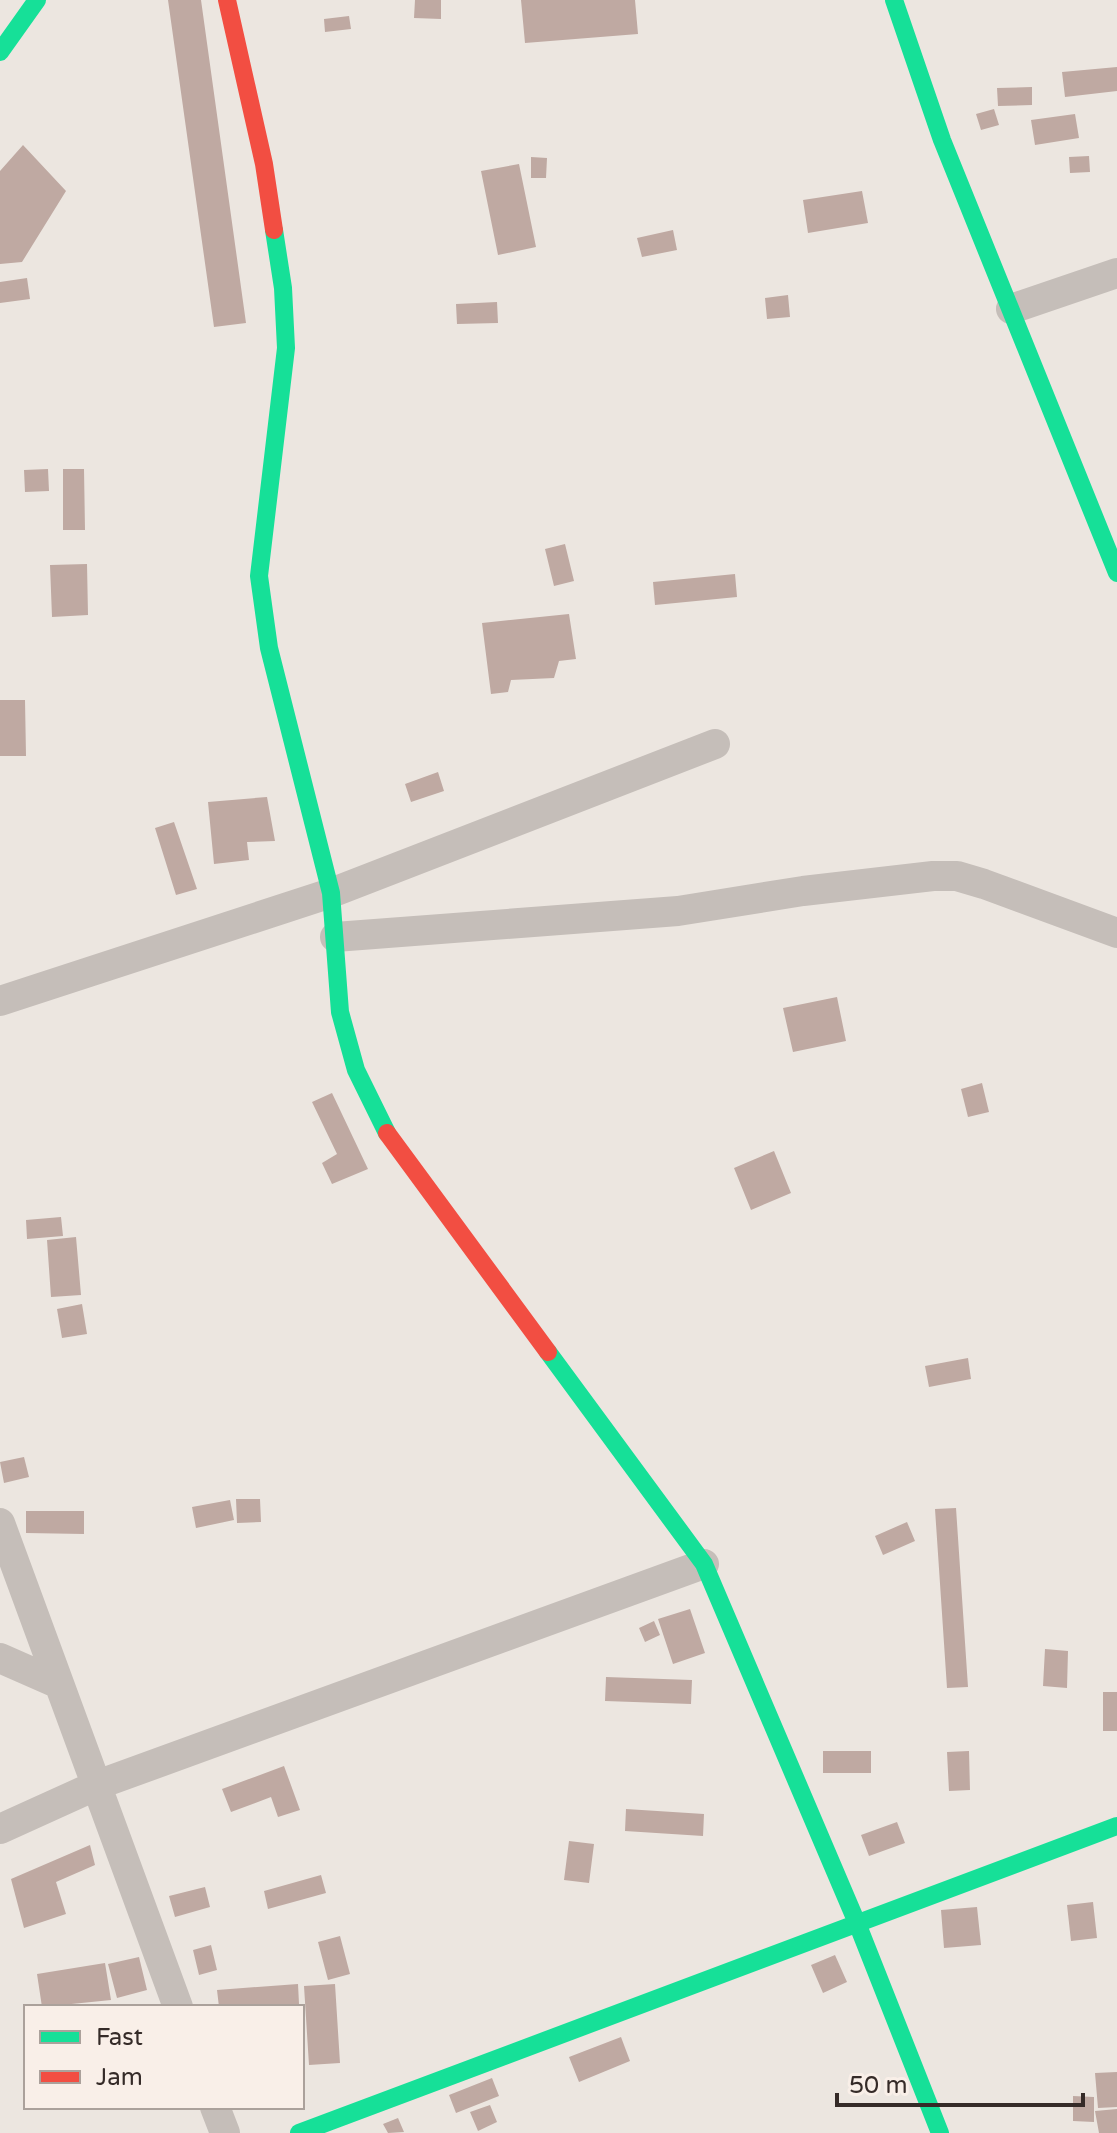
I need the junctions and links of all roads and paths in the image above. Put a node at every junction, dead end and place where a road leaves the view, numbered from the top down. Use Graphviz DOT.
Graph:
graph roads {
  1 [pos="37,0"];
  2 [pos="227,0"];
  3 [pos="894,0"];
  4 [pos="0,52"];
  5 [pos="1117,273"];
  6 [pos="1011,309"];
  7 [pos="1117,573"];
  8 [pos="715,744"];
  9 [pos="331,893"];
  10 [pos="1117,933"];
  11 [pos="335,937"];
  12 [pos="0,1001"];
  13 [pos="0,1523"];
  14 [pos="704,1564"];
  15 [pos="0,1658"];
  16 [pos="59,1684"];
  17 [pos="97,1785"];
  18 [pos="1117,1826"];
  19 [pos="0,1829"];
  20 [pos="857,1923"];
  21 [pos="177,2005"];
  22 [pos="216,2109"];
  23 [pos="225,2133"];
  24 [pos="299,2133"];
  25 [pos="940,2133"];
  1 -- 4 [label="main road"];
  2 -- 9 [label="main road"];
  3 -- 6 [label="main road"];
  5 -- 6 [label="street"];
  6 -- 7 [label="main road"];
  8 -- 9 [label="street"];
  9 -- 11 [label="main road"];
  9 -- 12 [label="street"];
  10 -- 11 [label="street"];
  11 -- 14 [label="main road"];
  13 -- 16 [label="street"];
  14 -- 17 [label="street"];
  14 -- 20 [label="main road"];
  15 -- 16 [label="street"];
  16 -- 17 [label="street"];
  17 -- 19 [label="street"];
  17 -- 21 [label="street"];
  18 -- 20 [label="main road"];
  20 -- 24 [label="main road"];
  20 -- 25 [label="main road"];
  22 -- 23 [label="street"];
}
